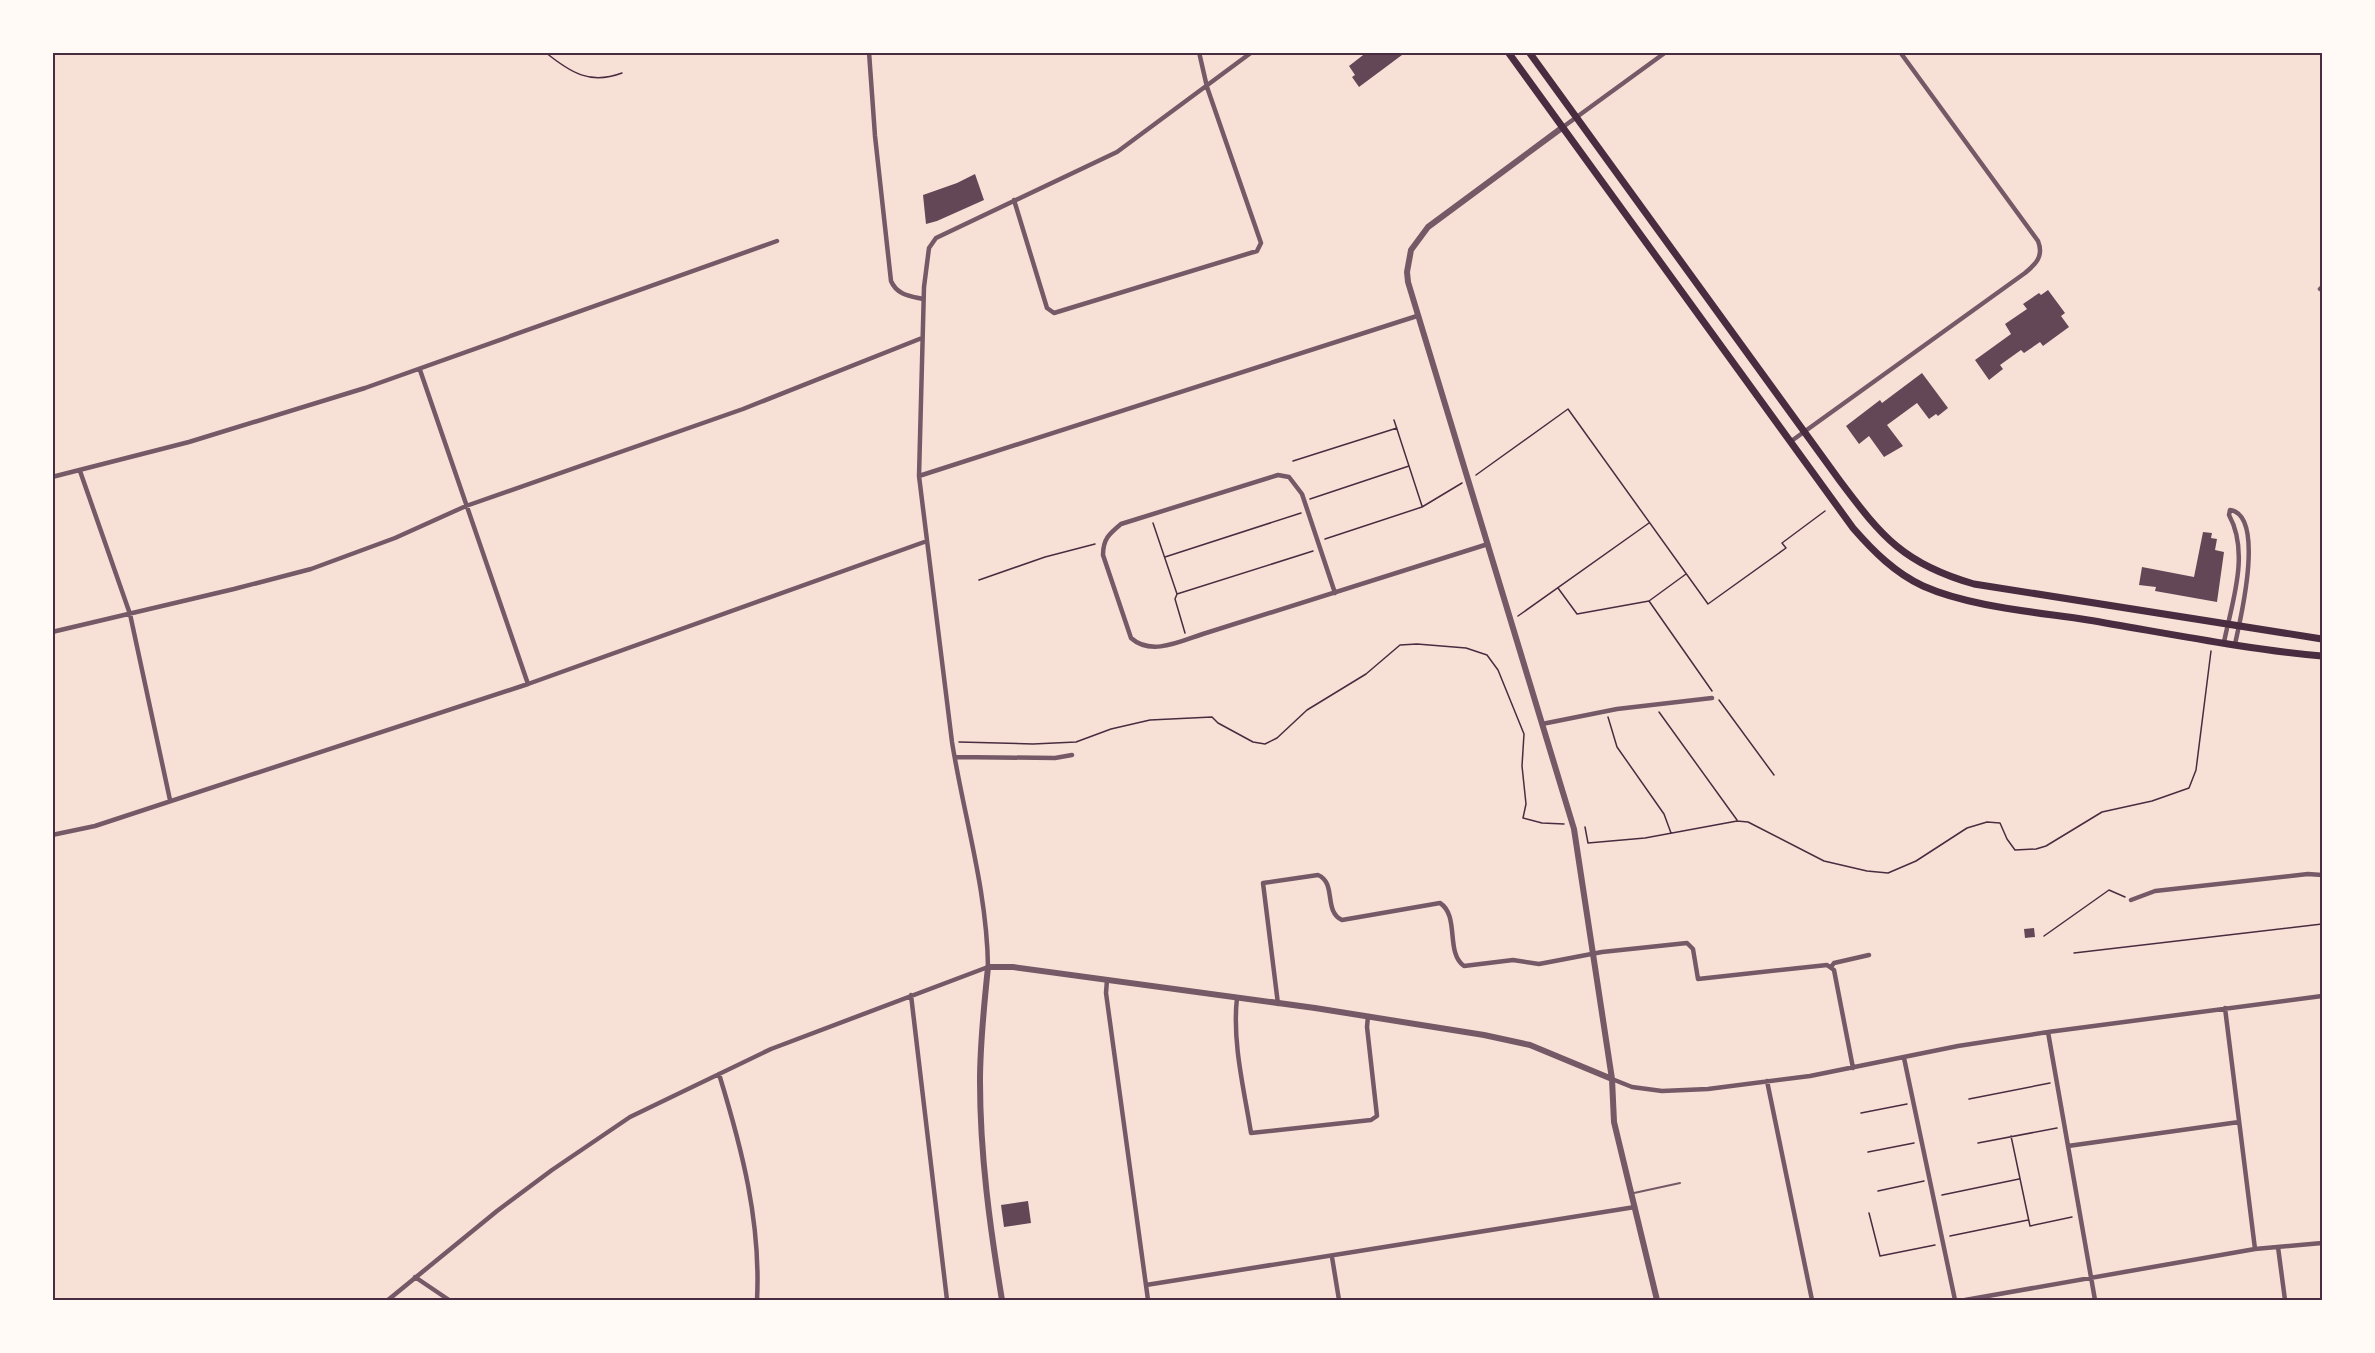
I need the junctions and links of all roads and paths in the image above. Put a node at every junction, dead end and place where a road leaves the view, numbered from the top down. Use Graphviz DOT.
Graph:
graph roads {
  1 [pos="545,52"];
  2 [pos="869,52"];
  3 [pos="1199,52"];
  4 [pos="1252,52"];
  5 [pos="1508,52"];
  6 [pos="1529,52"];
  7 [pos="1666,52"];
  8 [pos="1900,52"];
  9 [pos="622,73"];
  10 [pos="1207,87"];
  11 [pos="1576,117"];
  12 [pos="1563,127"];
  13 [pos="1014,200"];
  14 [pos="777,241"];
  15 [pos="923,299"];
  16 [pos="1417,316"];
  17 [pos="922,338"];
  18 [pos="420,370"];
  19 [pos="1394,420"];
  20 [pos="1397,428"];
  21 [pos="1804,432"];
  22 [pos="1790,442"];
  23 [pos="1293,461"];
  24 [pos="1409,466"];
  25 [pos="80,471"];
  26 [pos="919,476"];
  27 [pos="52,477"];
  28 [pos="1467,480"];
  29 [pos="1305,501"];
  30 [pos="466,506"];
  31 [pos="1422,507"];
  32 [pos="1308,511"];
  33 [pos="1825,511"];
  34 [pos="1150,514"];
  35 [pos="1650,523"];
  36 [pos="927,541"];
  37 [pos="1318,541"];
  38 [pos="1103,542"];
  39 [pos="1488,544"];
  40 [pos="1320,548"];
  41 [pos="1165,557"];
  42 [pos="1686,573"];
  43 [pos="979,580"];
  44 [pos="1558,588"];
  45 [pos="1335,593"];
  46 [pos="1177,594"];
  47 [pos="1649,601"];
  48 [pos="130,614"];
  49 [pos="1511,621"];
  50 [pos="2227,625"];
  51 [pos="2239,627"];
  52 [pos="52,632"];
  53 [pos="1187,639"];
  54 [pos="2322,639"];
  55 [pos="2224,642"];
  56 [pos="2235,644"];
  57 [pos="2211,651"];
  58 [pos="2322,656"];
  59 [pos="528,684"];
  60 [pos="1714,696"];
  61 [pos="1654,705"];
  62 [pos="1606,711"];
  63 [pos="1542,724"];
  64 [pos="952,742"];
  65 [pos="1072,755"];
  66 [pos="955,757"];
  67 [pos="1774,775"];
  68 [pos="170,800"];
  69 [pos="1737,821"];
  70 [pos="1566,824"];
  71 [pos="1585,827"];
  72 [pos="1671,834"];
  73 [pos="52,835"];
  74 [pos="2322,875"];
  75 [pos="2131,900"];
  76 [pos="2322,924"];
  77 [pos="2044,936"];
  78 [pos="2074,953"];
  79 [pos="1593,954"];
  80 [pos="1869,955"];
  81 [pos="988,967"];
  82 [pos="1831,967"];
  83 [pos="1107,980"];
  84 [pos="911,995"];
  85 [pos="2322,996"];
  86 [pos="1237,998"];
  87 [pos="1278,1004"];
  88 [pos="2225,1008"];
  89 [pos="1368,1016"];
  90 [pos="2048,1032"];
  91 [pos="1904,1058"];
  92 [pos="1853,1068"];
  93 [pos="719,1074"];
  94 [pos="1612,1079"];
  95 [pos="1767,1081"];
  96 [pos="2057,1082"];
  97 [pos="1969,1099"];
  98 [pos="1914,1103"];
  99 [pos="1861,1113"];
  100 [pos="2239,1122"];
  101 [pos="2065,1126"];
  102 [pos="2011,1136"];
  103 [pos="1922,1142"];
  104 [pos="1978,1143"];
  105 [pos="2068,1146"];
  106 [pos="1868,1152"];
  107 [pos="2020,1179"];
  108 [pos="1930,1180"];
  109 [pos="1680,1183"];
  110 [pos="1878,1191"];
  111 [pos="1631,1194"];
  112 [pos="1933,1197"];
  113 [pos="1635,1207"];
  114 [pos="1869,1213"];
  115 [pos="2080,1215"];
  116 [pos="2029,1220"];
  117 [pos="1942,1240"];
  118 [pos="2322,1243"];
  119 [pos="2278,1247"];
  120 [pos="2255,1249"];
  121 [pos="1332,1257"];
  122 [pos="2091,1276"];
  123 [pos="416,1277"];
  124 [pos="1146,1285"];
  125 [pos="388,1300"];
  126 [pos="449,1300"];
  127 [pos="757,1300"];
  128 [pos="947,1300"];
  129 [pos="1002,1300"];
  130 [pos="1148,1300"];
  131 [pos="1339,1300"];
  132 [pos="1657,1300"];
  133 [pos="1812,1300"];
  134 [pos="1955,1300"];
  135 [pos="1965,1300"];
  136 [pos="2095,1300"];
  137 [pos="2285,1300"];
  1 -- 9 [label="path"];
  2 -- 15 [label="street"];
  3 -- 10 [label="street"];
  4 -- 10 [label="street"];
  5 -- 12 [label="main road"];
  6 -- 11 [label="main road"];
  7 -- 11 [label="street"];
  8 -- 21 [label="street"];
  10 -- 13 [label="street"];
  10 -- 13 [label="street"];
  11 -- 12 [label="street"];
  11 -- 21 [label="main road"];
  12 -- 16 [label="street"];
  12 -- 22 [label="main road"];
  13 -- 15 [label="street"];
  14 -- 18 [label="street"];
  15 -- 17 [label="street"];
  16 -- 26 [label="street"];
  16 -- 28 [label="street"];
  17 -- 26 [label="street"];
  17 -- 30 [label="street"];
  18 -- 25 [label="street"];
  18 -- 30 [label="street"];
  19 -- 20 [label="path"];
  20 -- 23 [label="path"];
  20 -- 24 [label="path"];
  21 -- 22 [label="street"];
  21 -- 50 [label="main road"];
  22 -- 55 [label="main road"];
  24 -- 29 [label="path"];
  24 -- 31 [label="path"];
  25 -- 27 [label="street"];
  25 -- 48 [label="street"];
  26 -- 36 [label="street"];
  28 -- 31 [label="path"];
  28 -- 35 [label="path"];
  28 -- 39 [label="street"];
  29 -- 32 [label="street"];
  29 -- 34 [label="street"];
  30 -- 48 [label="street"];
  30 -- 59 [label="street"];
  31 -- 37 [label="path"];
  32 -- 37 [label="street"];
  32 -- 41 [label="path"];
  33 -- 42 [label="path"];
  34 -- 38 [label="street"];
  34 -- 41 [label="path"];
  35 -- 42 [label="path"];
  35 -- 44 [label="path"];
  36 -- 59 [label="street"];
  36 -- 64 [label="street"];
  37 -- 40 [label="street"];
  38 -- 43 [label="path"];
  38 -- 53 [label="street"];
  39 -- 45 [label="street"];
  39 -- 49 [label="street"];
  40 -- 45 [label="street"];
  40 -- 46 [label="path"];
  41 -- 46 [label="path"];
  42 -- 47 [label="path"];
  44 -- 47 [label="path"];
  44 -- 49 [label="path"];
  45 -- 53 [label="street"];
  46 -- 53 [label="path"];
  47 -- 60 [label="path"];
  48 -- 52 [label="street"];
  48 -- 68 [label="street"];
  49 -- 63 [label="street"];
  50 -- 51 [label="main road"];
  50 -- 51 [label="street"];
  50 -- 55 [label="street"];
  51 -- 54 [label="main road"];
  51 -- 56 [label="street"];
  55 -- 56 [label="main road"];
  56 -- 58 [label="main road"];
  57 -- 69 [label="path"];
  59 -- 68 [label="street"];
  60 -- 61 [label="street"];
  60 -- 67 [label="path"];
  61 -- 62 [label="street"];
  61 -- 69 [label="path"];
  62 -- 63 [label="street"];
  62 -- 72 [label="path"];
  63 -- 79 [label="street"];
  64 -- 66 [label="street"];
  64 -- 70 [label="path"];
  65 -- 66 [label="street"];
  66 -- 81 [label="street"];
  68 -- 73 [label="street"];
  69 -- 72 [label="path"];
  71 -- 72 [label="path"];
  74 -- 75 [label="street"];
  75 -- 77 [label="path"];
  76 -- 78 [label="path"];
  79 -- 82 [label="street"];
  79 -- 87 [label="street"];
  79 -- 94 [label="street"];
  80 -- 82 [label="street"];
  81 -- 83 [label="street"];
  81 -- 84 [label="street"];
  81 -- 129 [label="street"];
  82 -- 92 [label="street"];
  83 -- 86 [label="street"];
  83 -- 124 [label="street"];
  84 -- 93 [label="street"];
  84 -- 128 [label="street"];
  85 -- 88 [label="street"];
  86 -- 87 [label="street"];
  86 -- 89 [label="street"];
  87 -- 89 [label="street"];
  88 -- 90 [label="street"];
  88 -- 100 [label="street"];
  89 -- 94 [label="street"];
  90 -- 91 [label="street"];
  90 -- 96 [label="street"];
  91 -- 92 [label="street"];
  91 -- 98 [label="street"];
  92 -- 95 [label="street"];
  93 -- 123 [label="street"];
  93 -- 127 [label="street"];
  94 -- 95 [label="street"];
  94 -- 111 [label="street"];
  95 -- 133 [label="street"];
  96 -- 97 [label="path"];
  96 -- 101 [label="street"];
  98 -- 99 [label="path"];
  98 -- 103 [label="street"];
  100 -- 105 [label="street"];
  100 -- 120 [label="street"];
  101 -- 102 [label="path"];
  101 -- 105 [label="street"];
  102 -- 104 [label="path"];
  102 -- 107 [label="path"];
  103 -- 106 [label="path"];
  103 -- 108 [label="street"];
  105 -- 115 [label="street"];
  107 -- 112 [label="path"];
  107 -- 116 [label="path"];
  108 -- 110 [label="path"];
  108 -- 112 [label="street"];
  109 -- 111 [label="lane"];
  111 -- 113 [label="street"];
  112 -- 117 [label="street"];
  113 -- 121 [label="street"];
  113 -- 132 [label="street"];
  114 -- 117 [label="path"];
  115 -- 116 [label="path"];
  115 -- 122 [label="street"];
  116 -- 117 [label="path"];
  117 -- 134 [label="street"];
  118 -- 119 [label="street"];
  119 -- 120 [label="street"];
  119 -- 137 [label="street"];
  120 -- 122 [label="street"];
  121 -- 124 [label="street"];
  121 -- 131 [label="street"];
  122 -- 135 [label="street"];
  122 -- 136 [label="street"];
  123 -- 125 [label="street"];
  123 -- 126 [label="street"];
  124 -- 130 [label="street"];
}
